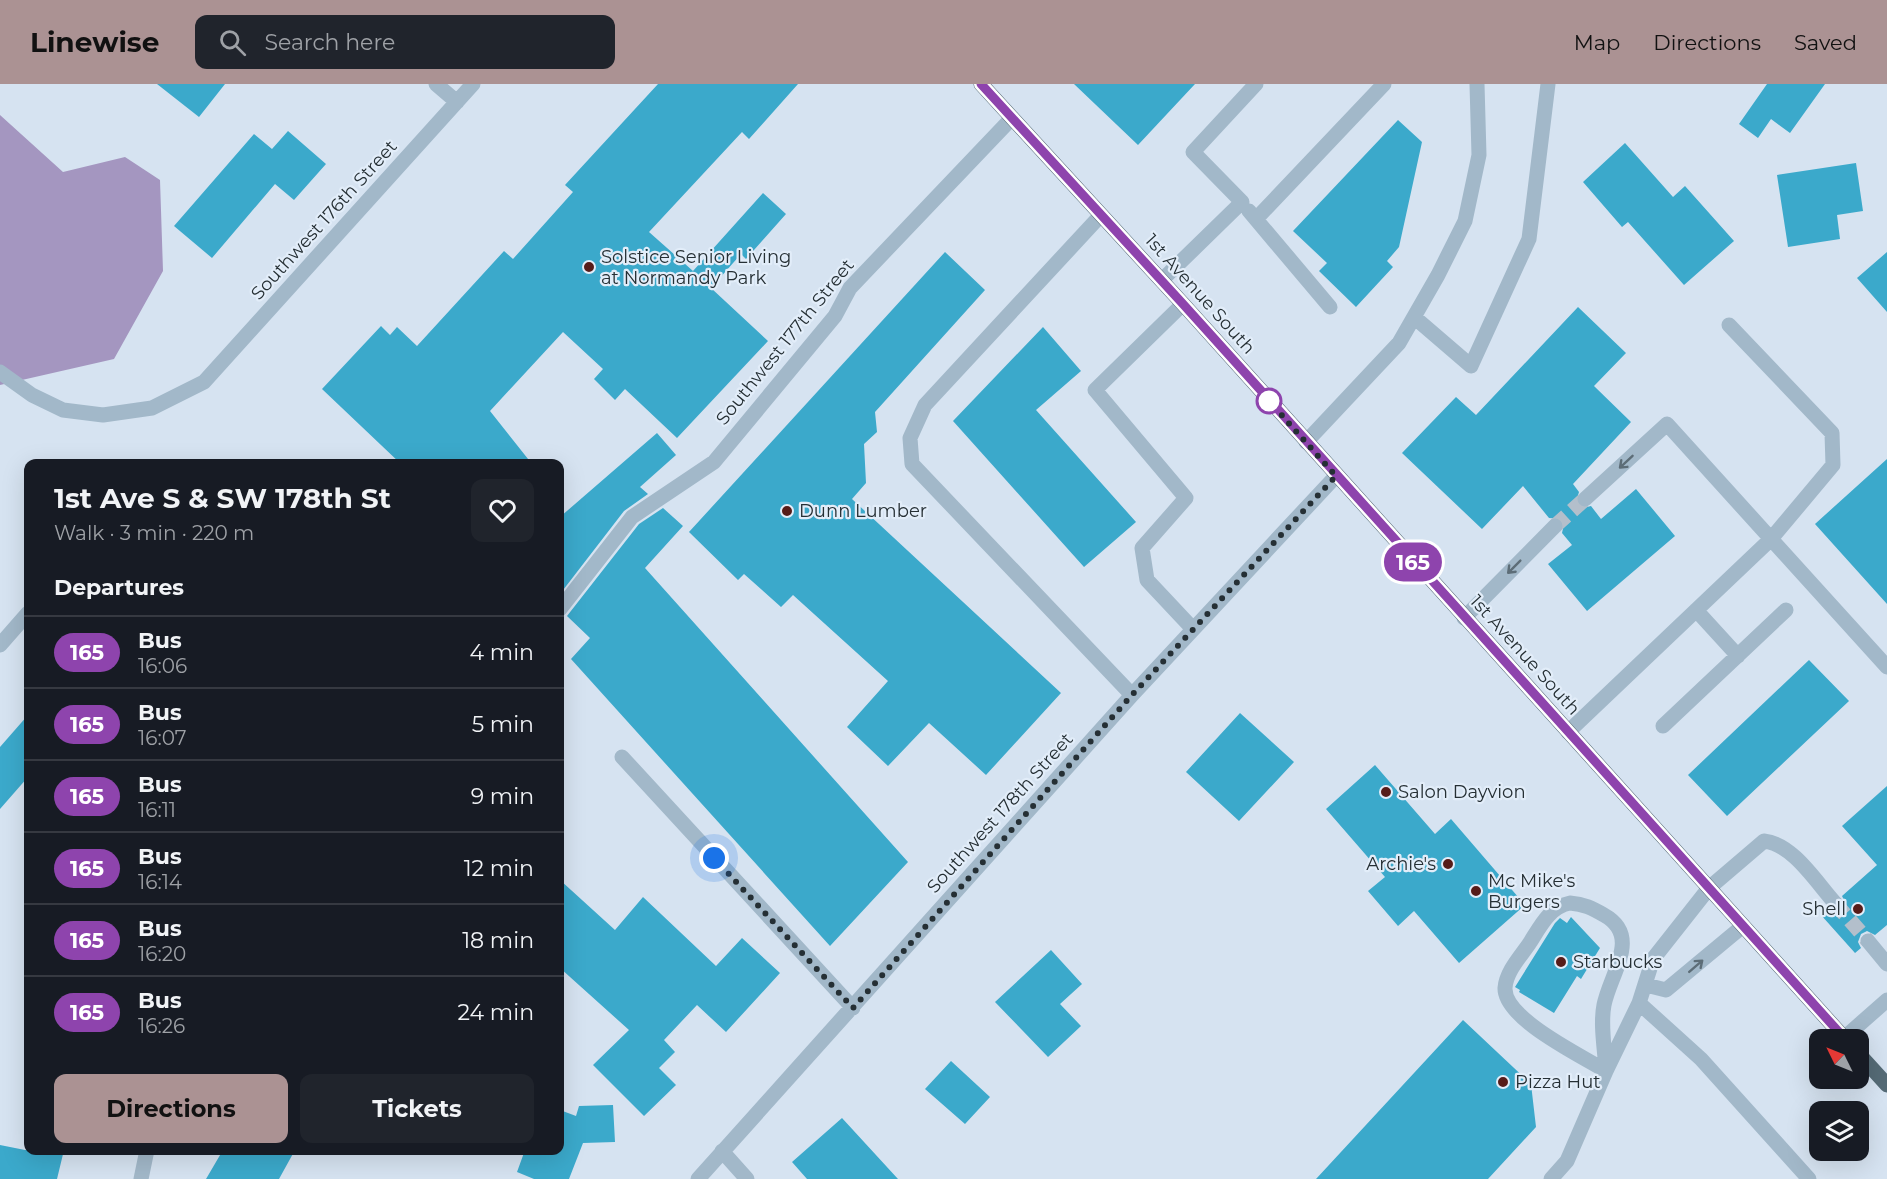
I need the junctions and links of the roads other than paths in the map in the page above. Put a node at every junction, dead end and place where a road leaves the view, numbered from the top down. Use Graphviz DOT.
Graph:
graph roads {
  1 [pos="436,84"];
  2 [pos="473,84"];
  3 [pos="981,84"];
  4 [pos="1256,84"];
  5 [pos="1384,84"];
  6 [pos="1477,84"];
  7 [pos="1548,84"];
  8 [pos="457,102"];
  9 [pos="1012,118"];
  10 [pos="1242,202"];
  11 [pos="1101,215"];
  12 [pos="1256,219"];
  13 [pos="1162,280"];
  14 [pos="1183,304"];
  15 [pos="1330,307"];
  16 [pos="1414,316"];
  17 [pos="1729,325"];
  18 [pos="0,372"];
  19 [pos="1306,442"];
  20 [pos="1336,476"];
  21 [pos="1585,499"];
  22 [pos="1555,526"];
  23 [pos="1771,539"];
  24 [pos="564,604"];
  25 [pos="1696,610"];
  26 [pos="1786,610"];
  27 [pos="24,618"];
  28 [pos="1464,618"];
  29 [pos="1193,629"];
  30 [pos="0,645"];
  31 [pos="1738,656"];
  32 [pos="1887,667"];
  33 [pos="1132,695"];
  34 [pos="1663,726"];
  35 [pos="1568,732"];
  36 [pos="622,758"];
  37 [pos="1709,888"];
  38 [pos="1835,903"];
  39 [pos="1743,926"];
  40 [pos="1868,941"];
  41 [pos="1887,964"];
  42 [pos="1646,985"];
  43 [pos="1887,1000"];
  44 [pos="1639,1003"];
  45 [pos="853,1008"];
  46 [pos="1836,1029"];
  47 [pos="1856,1029"];
  48 [pos="1869,1065"];
  49 [pos="1606,1071"];
  50 [pos="1887,1085"];
  51 [pos="722,1151"];
  52 [pos="146,1155"];
  53 [pos="141,1179"];
  54 [pos="698,1179"];
  55 [pos="747,1179"];
  56 [pos="1551,1179"];
  57 [pos="1809,1179"];
  1 -- 8 [label="street"];
  2 -- 8 [label="street, Southwest 176th Street"];
  3 -- 9 [label="main road, 1st Avenue South"];
  4 -- 10 [label="street"];
  5 -- 12 [label="street"];
  6 -- 16 [label="street"];
  7 -- 16 [label="street"];
  8 -- 18 [label="street, Southwest 176th Street"];
  9 -- 11 [label="main road, 1st Avenue South"];
  9 -- 24 [label="street, Southwest 177th Street"];
  10 -- 12 [label="street"];
  10 -- 13 [label="street"];
  11 -- 13 [label="main road, 1st Avenue South"];
  11 -- 33 [label="street"];
  12 -- 15 [label="street"];
  13 -- 14 [label="main road, 1st Avenue South"];
  14 -- 19 [label="main road, 1st Avenue South"];
  14 -- 29 [label="street"];
  16 -- 19 [label="street"];
  17 -- 23 [label="street"];
  19 -- 20 [label="main road, 1st Avenue South"];
  20 -- 28 [label="main road, 1st Avenue South"];
  20 -- 29 [label="street, Southwest 178th Street"];
  23 -- 21 [label="street, one-way"];
  22 -- 28 [label="street, one-way"];
  23 -- 25 [label="street"];
  23 -- 32 [label="street"];
  25 -- 31 [label="street"];
  25 -- 35 [label="street"];
  26 -- 31 [label="street"];
  27 -- 30 [label="street"];
  28 -- 35 [label="main road, 1st Avenue South"];
  29 -- 33 [label="street, Southwest 178th Street"];
  31 -- 34 [label="street"];
  33 -- 45 [label="street, Southwest 178th Street"];
  35 -- 37 [label="main road, 1st Avenue South"];
  36 -- 45 [label="street"];
  37 -- 38 [label="street"];
  37 -- 39 [label="main road, 1st Avenue South"];
  37 -- 42 [label="street"];
  42 -- 39 [label="street, one-way"];
  39 -- 46 [label="main road, 1st Avenue South"];
  40 -- 41 [label="street"];
  42 -- 44 [label="street"];
  43 -- 47 [label="street"];
  44 -- 49 [label="street"];
  44 -- 57 [label="street"];
  45 -- 51 [label="street, Southwest 178th Street"];
  48 -- 50 [label="main road"];
  49 -- 49 [label="street"];
  49 -- 56 [label="street"];
  51 -- 54 [label="street, Southwest 178th Street"];
  51 -- 55 [label="street"];
  52 -- 53 [label="street"];
}
